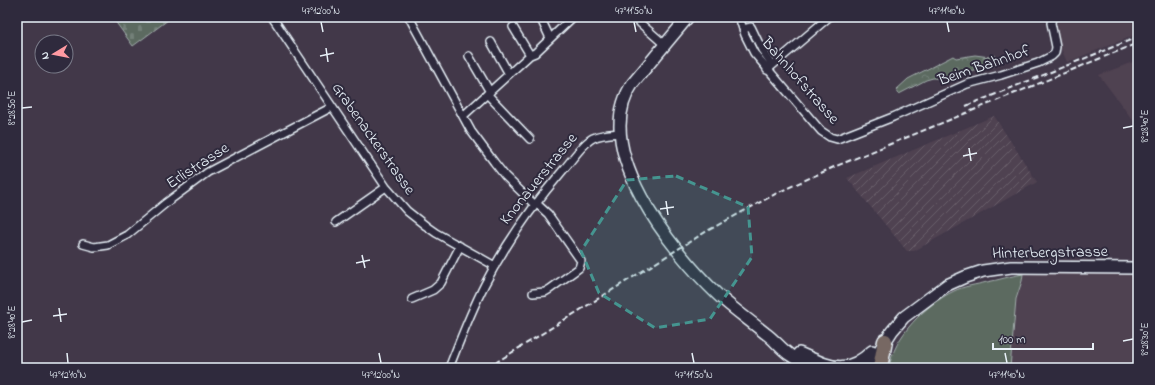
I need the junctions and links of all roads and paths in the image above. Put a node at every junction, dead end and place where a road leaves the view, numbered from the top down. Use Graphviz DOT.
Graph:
graph roads {
  1 [pos="272,17"];
  2 [pos="409,17"];
  3 [pos="540,17"];
  4 [pos="573,17"];
  5 [pos="638,17"];
  6 [pos="688,17"];
  7 [pos="739,17"];
  8 [pos="829,17"];
  9 [pos="1052,17"];
  10 [pos="513,27"];
  11 [pos="550,38"];
  12 [pos="491,42"];
  13 [pos="665,45"];
  14 [pos="530,55"];
  15 [pos="469,56"];
  16 [pos="770,68"];
  17 [pos="509,74"];
  18 [pos="489,93"];
  19 [pos="332,107"];
  20 [pos="911,110"];
  21 [pos="463,116"];
  22 [pos="620,133"];
  23 [pos="530,139"];
  24 [pos="386,187"];
  25 [pos="536,204"];
  26 [pos="336,222"];
  27 [pos="83,244"];
  28 [pos="460,246"];
  29 [pos="495,266"];
  30 [pos="1138,268"];
  31 [pos="533,293"];
  32 [pos="412,299"];
  33 [pos="885,341"];
  34 [pos="794,354"];
  35 [pos="878,362"];
  36 [pos="449,368"];
  37 [pos="804,368"];
  38 [pos="810,368"];
  39 [pos="819,368"];
  40 [pos="864,368"];
  41 [pos="873,368"];
  1 -- 19 [label="street, Grabenackerstrasse"];
  2 -- 21 [label="street"];
  3 -- 11 [label="street"];
  4 -- 11 [label="street"];
  5 -- 13 [label="street"];
  6 -- 13 [label="street"];
  7 -- 16 [label="street, Bahnhofstrasse"];
  8 -- 16 [label="street"];
  9 -- 20 [label="street, Beim Bahnhof"];
  10 -- 14 [label="street"];
  11 -- 14 [label="street"];
  12 -- 17 [label="street"];
  13 -- 22 [label="street"];
  14 -- 17 [label="street"];
  15 -- 18 [label="street"];
  16 -- 20 [label="street, Bahnhofstrasse"];
  17 -- 18 [label="street"];
  18 -- 21 [label="street"];
  18 -- 23 [label="street"];
  19 -- 24 [label="street, Grabenackerstrasse"];
  19 -- 27 [label="street, Erlistrasse"];
  21 -- 25 [label="street"];
  22 -- 25 [label="street, Knonauerstrasse"];
  22 -- 34 [label="street"];
  24 -- 26 [label="street"];
  24 -- 28 [label="street, Grabenackerstrasse"];
  25 -- 29 [label="street, Knonauerstrasse"];
  25 -- 31 [label="street"];
  28 -- 29 [label="street, Grabenackerstrasse"];
  28 -- 32 [label="street"];
  29 -- 36 [label="street, Knonauerstrasse"];
  30 -- 33 [label="street, Hinterbergstrasse"];
  33 -- 34 [label="street, Hinterbergstrasse"];
  33 -- 35 [label="highway"];
  34 -- 37 [label="street"];
  34 -- 38 [label="street"];
  34 -- 39 [label="street"];
  35 -- 40 [label="street"];
  35 -- 41 [label="street"];
}
